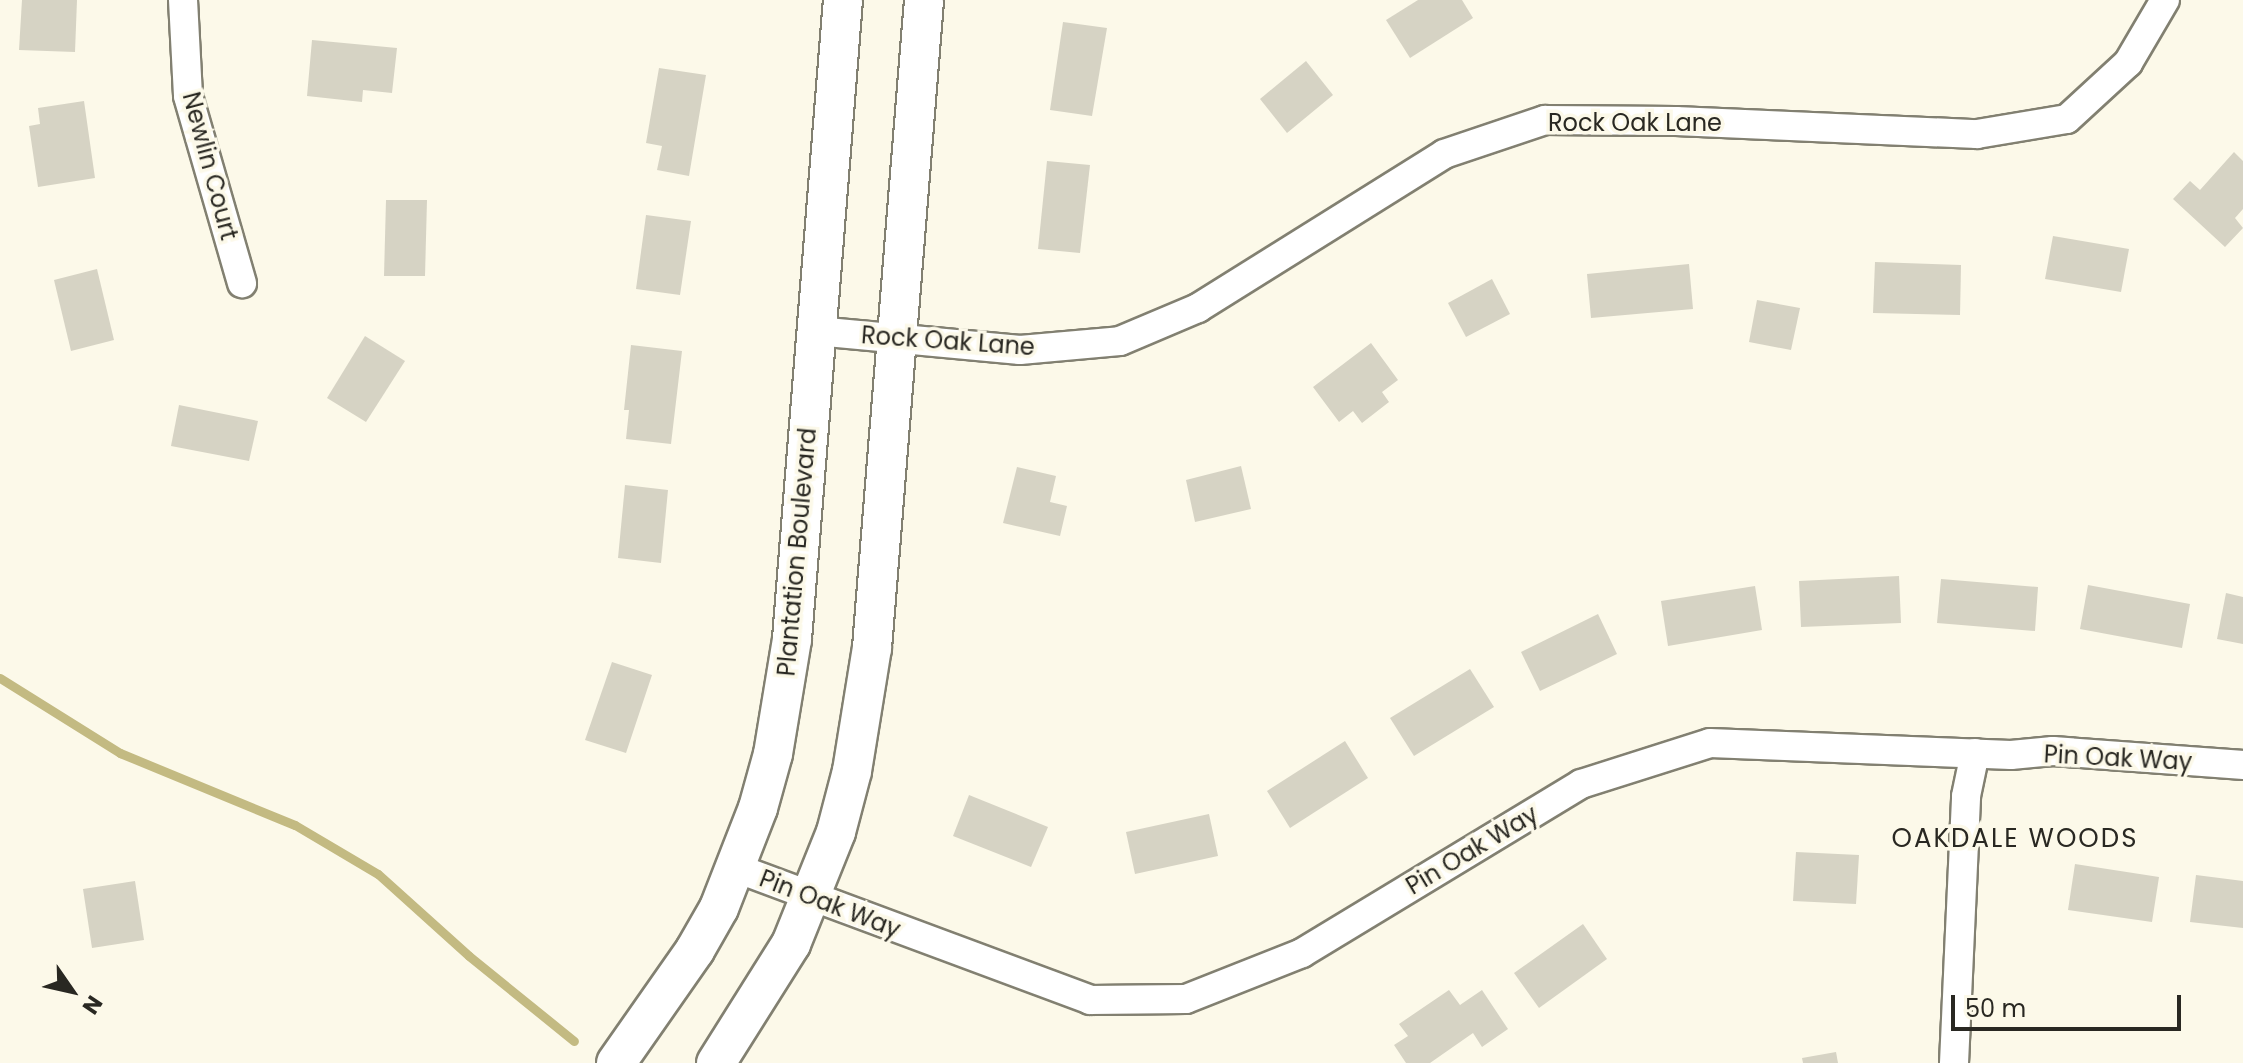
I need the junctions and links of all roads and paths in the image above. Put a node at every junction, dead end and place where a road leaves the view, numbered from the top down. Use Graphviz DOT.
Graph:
graph roads {
  1 [pos="183,0"];
  2 [pos="843,0"];
  3 [pos="924,0"];
  4 [pos="2165,0"];
  5 [pos="242,283"];
  6 [pos="816,331"];
  7 [pos="897,337"];
  8 [pos="1975,753"];
  9 [pos="2243,765"];
  10 [pos="736,868"];
  11 [pos="811,898"];
  12 [pos="616,1063"];
  13 [pos="716,1063"];
  14 [pos="1954,1063"];
  1 -- 5 [label="street, Newlin Court"];
  2 -- 6 [label="street, Plantation Boulevard"];
  3 -- 7 [label="street"];
  4 -- 7 [label="street, Rock Oak Lane"];
  6 -- 7 [label="street, Rock Oak Lane"];
  6 -- 10 [label="street, Plantation Boulevard"];
  7 -- 11 [label="street"];
  8 -- 9 [label="street, Pin Oak Way"];
  8 -- 11 [label="street, Pin Oak Way"];
  8 -- 14 [label="street"];
  10 -- 11 [label="street, Pin Oak Way"];
  10 -- 12 [label="street, Plantation Boulevard"];
  11 -- 13 [label="street"];
}
